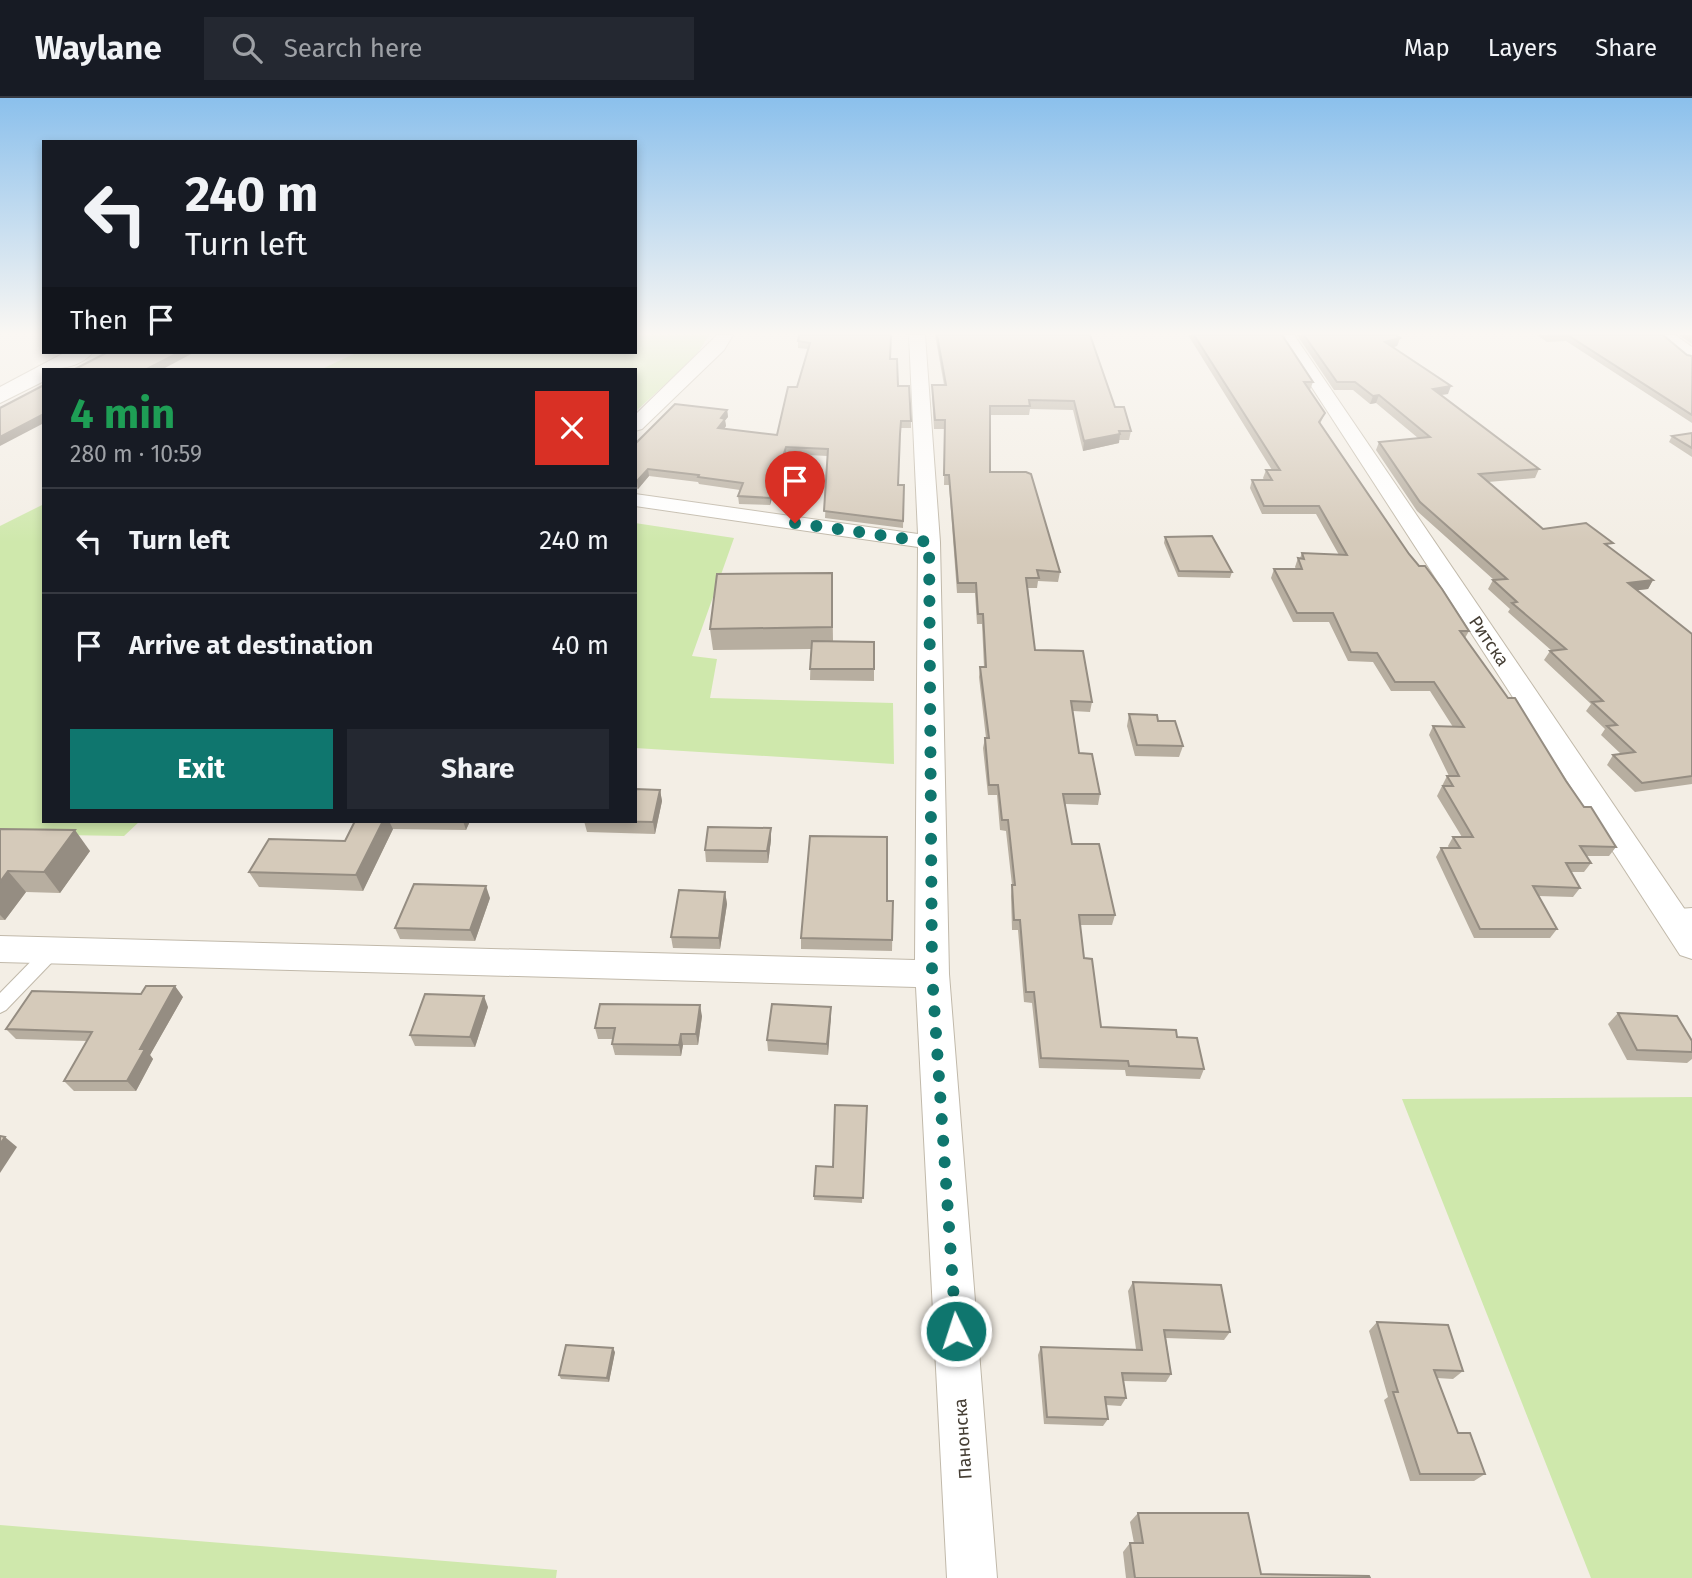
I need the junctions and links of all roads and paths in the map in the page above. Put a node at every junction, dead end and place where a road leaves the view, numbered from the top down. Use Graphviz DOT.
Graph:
graph roads {
  1 [pos="657,404"];
  2 [pos="921,404"];
  3 [pos="1333,404"];
  4 [pos="637,423"];
  5 [pos="637,500"];
  6 [pos="929,542"];
  7 [pos="1681,915"];
  8 [pos="1692,946"];
  9 [pos="0,949"];
  10 [pos="52,951"];
  11 [pos="932,974"];
  12 [pos="0,1005"];
  13 [pos="972,1578"];
  1 -- 4 [label="street"];
  2 -- 6 [label="street, Панонска"];
  3 -- 7 [label="street, Ритска"];
  5 -- 6 [label="street"];
  6 -- 11 [label="street, Панонска"];
  7 -- 8 [label="street, Ритска"];
  9 -- 10 [label="street"];
  10 -- 11 [label="street"];
  10 -- 12 [label="lane"];
  11 -- 13 [label="street, Панонска"];
}
